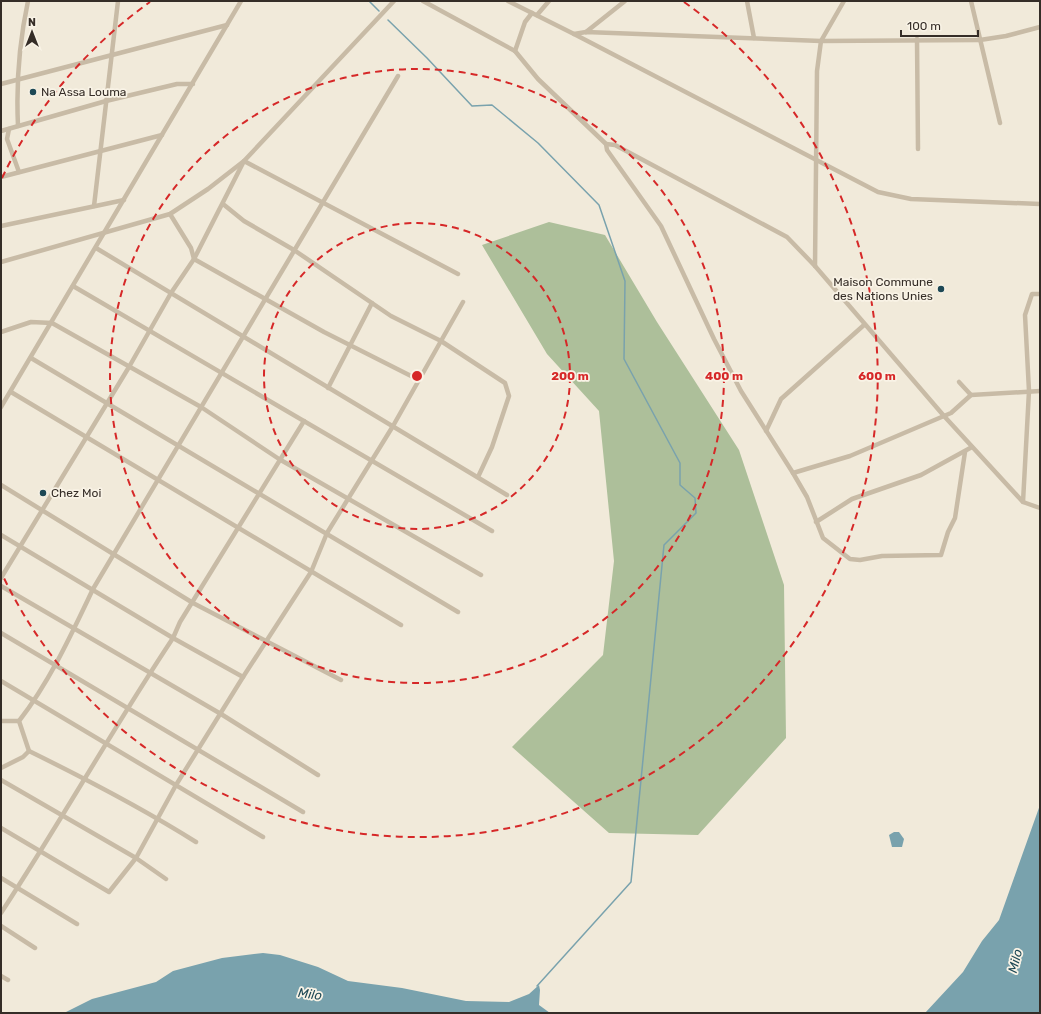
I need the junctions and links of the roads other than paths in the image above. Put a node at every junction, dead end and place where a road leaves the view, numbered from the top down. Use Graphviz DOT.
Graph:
graph roads {
  1 [pos="28,1"];
  2 [pos="118,1"];
  3 [pos="241,1"];
  4 [pos="394,1"];
  5 [pos="423,1"];
  6 [pos="508,1"];
  7 [pos="549,1"];
  8 [pos="625,1"];
  9 [pos="748,1"];
  10 [pos="844,1"];
  11 [pos="970,1"];
  12 [pos="532,13"];
  13 [pos="537,15"];
  14 [pos="228,25"];
  15 [pos="1040,27"];
  16 [pos="586,32"];
  17 [pos="574,34"];
  18 [pos="754,38"];
  19 [pos="918,39"];
  20 [pos="980,40"];
  21 [pos="821,41"];
  22 [pos="515,52"];
  23 [pos="112,56"];
  24 [pos="398,76"];
  25 [pos="17,80"];
  26 [pos="1,84"];
  27 [pos="193,84"];
  28 [pos="106,101"];
  29 [pos="1000,123"];
  30 [pos="18,126"];
  31 [pos="9,128"];
  32 [pos="1,130"];
  33 [pos="162,135"];
  34 [pos="606,144"];
  35 [pos="918,149"];
  36 [pos="99,151"];
  37 [pos="814,160"];
  38 [pos="244,161"];
  39 [pos="19,172"];
  40 [pos="1,176"];
  41 [pos="124,200"];
  42 [pos="323,202"];
  43 [pos="223,204"];
  44 [pos="1040,204"];
  45 [pos="94,206"];
  46 [pos="170,214"];
  47 [pos="1,226"];
  48 [pos="103,232"];
  49 [pos="96,248"];
  50 [pos="294,250"];
  51 [pos="194,259"];
  52 [pos="1,262"];
  53 [pos="815,266"];
  54 [pos="458,274"];
  55 [pos="73,286"];
  56 [pos="171,293"];
  57 [pos="1040,294"];
  58 [pos="265,299"];
  59 [pos="463,302"];
  60 [pos="372,303"];
  61 [pos="52,323"];
  62 [pos="864,325"];
  63 [pos="150,330"];
  64 [pos="1,332"];
  65 [pos="243,336"];
  66 [pos="441,341"];
  67 [pos="351,344"];
  68 [pos="31,358"];
  69 [pos="130,367"];
  70 [pos="221,373"];
  71 [pos="419,380"];
  72 [pos="958,382"];
  73 [pos="328,388"];
  74 [pos="1029,391"];
  75 [pos="1040,391"];
  76 [pos="11,392"];
  77 [pos="971,395"];
  78 [pos="108,402"];
  79 [pos="1,407"];
  80 [pos="201,408"];
  81 [pos="944,416"];
  82 [pos="304,421"];
  83 [pos="393,426"];
  84 [pos="766,431"];
  85 [pos="86,438"];
  86 [pos="178,445"];
  87 [pos="972,447"];
  88 [pos="965,452"];
  89 [pos="279,459"];
  90 [pos="371,460"];
  91 [pos="793,473"];
  92 [pos="478,477"];
  93 [pos="157,481"];
  94 [pos="1,485"];
  95 [pos="259,493"];
  96 [pos="507,495"];
  97 [pos="348,498"];
  98 [pos="1023,502"];
  99 [pos="1040,508"];
  100 [pos="41,510"];
  101 [pos="816,522"];
  102 [pos="238,528"];
  103 [pos="492,531"];
  104 [pos="327,533"];
  105 [pos="1,535"];
  106 [pos="20,546"];
  107 [pos="114,554"];
  108 [pos="311,572"];
  109 [pos="481,575"];
  110 [pos="1,578"];
  111 [pos="1,586"];
  112 [pos="93,589"];
  113 [pos="193,603"];
  114 [pos="458,612"];
  115 [pos="400,625"];
  116 [pos="75,628"];
  117 [pos="1,633"];
  118 [pos="173,638"];
  119 [pos="267,641"];
  120 [pos="55,666"];
  121 [pos="150,673"];
  122 [pos="243,677"];
  123 [pos="341,680"];
  124 [pos="1,681"];
  125 [pos="35,700"];
  126 [pos="129,709"];
  127 [pos="222,714"];
  128 [pos="1,721"];
  129 [pos="19,721"];
  130 [pos="106,742"];
  131 [pos="29,751"];
  132 [pos="198,751"];
  133 [pos="1,768"];
  134 [pos="318,775"];
  135 [pos="86,779"];
  136 [pos="1,780"];
  137 [pos="176,785"];
  138 [pos="303,812"];
  139 [pos="63,816"];
  140 [pos="158,819"];
  141 [pos="1,828"];
  142 [pos="263,837"];
  143 [pos="196,842"];
  144 [pos="41,852"];
  145 [pos="136,858"];
  146 [pos="1,878"];
  147 [pos="166,879"];
  148 [pos="18,888"];
  149 [pos="1,913"];
  150 [pos="77,924"];
  151 [pos="1,926"];
  152 [pos="35,948"];
  153 [pos="1,976"];
  154 [pos="8,980"];
  1 -- 25 [label="street"];
  2 -- 23 [label="street"];
  3 -- 14 [label="street"];
  4 -- 38 [label="street"];
  5 -- 22 [label="street"];
  6 -- 12 [label="street"];
  7 -- 13 [label="street"];
  8 -- 16 [label="street"];
  9 -- 18 [label="street"];
  10 -- 21 [label="street"];
  11 -- 20 [label="street"];
  12 -- 13 [label="street"];
  12 -- 22 [label="street"];
  13 -- 17 [label="street"];
  14 -- 23 [label="street"];
  14 -- 27 [label="street"];
  15 -- 20 [label="street"];
  16 -- 17 [label="street"];
  16 -- 18 [label="street"];
  17 -- 37 [label="street"];
  18 -- 21 [label="street"];
  19 -- 20 [label="street"];
  19 -- 21 [label="street"];
  19 -- 35 [label="street"];
  20 -- 29 [label="street"];
  21 -- 37 [label="street"];
  22 -- 34 [label="street"];
  23 -- 25 [label="street"];
  23 -- 28 [label="street"];
  24 -- 42 [label="street"];
  25 -- 26 [label="street"];
  25 -- 30 [label="street"];
  27 -- 28 [label="street"];
  27 -- 33 [label="street"];
  28 -- 30 [label="street"];
  28 -- 36 [label="street"];
  30 -- 31 [label="street"];
  31 -- 32 [label="street"];
  31 -- 39 [label="street"];
  33 -- 36 [label="street"];
  33 -- 41 [label="street"];
  34 -- 53 [label="street"];
  34 -- 84 [label="street"];
  36 -- 39 [label="street"];
  36 -- 45 [label="street"];
  37 -- 44 [label="street"];
  37 -- 53 [label="street"];
  38 -- 42 [label="street"];
  38 -- 43 [label="street"];
  38 -- 46 [label="street"];
  39 -- 40 [label="street"];
  41 -- 45 [label="street"];
  41 -- 48 [label="street"];
  42 -- 50 [label="street"];
  42 -- 54 [label="street"];
  43 -- 50 [label="street"];
  43 -- 51 [label="street"];
  45 -- 47 [label="street"];
  46 -- 48 [label="street"];
  46 -- 51 [label="street"];
  48 -- 49 [label="street"];
  48 -- 52 [label="street"];
  49 -- 55 [label="street"];
  49 -- 56 [label="street"];
  50 -- 58 [label="street"];
  50 -- 60 [label="street"];
  51 -- 56 [label="street"];
  51 -- 58 [label="street"];
  53 -- 62 [label="street"];
  55 -- 61 [label="street"];
  55 -- 63 [label="street"];
  56 -- 63 [label="street"];
  56 -- 65 [label="street"];
  57 -- 74 [label="street"];
  58 -- 65 [label="street"];
  58 -- 67 [label="street"];
  59 -- 66 [label="street"];
  60 -- 66 [label="street"];
  60 -- 67 [label="street"];
  61 -- 64 [label="street"];
  61 -- 68 [label="street"];
  61 -- 69 [label="street"];
  62 -- 81 [label="street"];
  62 -- 84 [label="street"];
  63 -- 69 [label="street"];
  63 -- 70 [label="street"];
  65 -- 70 [label="street"];
  65 -- 73 [label="street"];
  66 -- 71 [label="street"];
  66 -- 92 [label="street"];
  67 -- 71 [label="street"];
  67 -- 73 [label="street"];
  68 -- 76 [label="street"];
  68 -- 78 [label="street"];
  69 -- 78 [label="street"];
  69 -- 80 [label="street"];
  70 -- 80 [label="street"];
  70 -- 82 [label="street"];
  71 -- 83 [label="street"];
  72 -- 77 [label="street"];
  73 -- 83 [label="street"];
  74 -- 75 [label="street"];
  74 -- 77 [label="street"];
  74 -- 98 [label="street"];
  76 -- 79 [label="street"];
  76 -- 85 [label="street"];
  77 -- 81 [label="street"];
  78 -- 85 [label="street"];
  78 -- 86 [label="street"];
  80 -- 86 [label="street"];
  80 -- 89 [label="street"];
  81 -- 87 [label="street"];
  81 -- 91 [label="street"];
  82 -- 89 [label="street"];
  82 -- 90 [label="street"];
  83 -- 90 [label="street"];
  83 -- 92 [label="street"];
  84 -- 91 [label="street"];
  85 -- 93 [label="street"];
  85 -- 100 [label="street"];
  86 -- 93 [label="street"];
  86 -- 95 [label="street"];
  87 -- 88 [label="street"];
  87 -- 98 [label="street"];
  88 -- 101 [label="street"];
  88 -- 101 [label="street"];
  89 -- 95 [label="street"];
  89 -- 97 [label="street"];
  90 -- 97 [label="street"];
  90 -- 103 [label="street"];
  91 -- 101 [label="street"];
  92 -- 96 [label="street"];
  93 -- 102 [label="street"];
  93 -- 107 [label="street"];
  94 -- 100 [label="street"];
  95 -- 102 [label="street"];
  95 -- 104 [label="street"];
  97 -- 104 [label="street"];
  97 -- 109 [label="street"];
  98 -- 99 [label="street"];
  100 -- 106 [label="street"];
  100 -- 107 [label="street"];
  102 -- 108 [label="street"];
  102 -- 113 [label="street"];
  104 -- 108 [label="street"];
  104 -- 114 [label="street"];
  105 -- 106 [label="street"];
  106 -- 110 [label="street"];
  106 -- 112 [label="street"];
  107 -- 112 [label="street"];
  107 -- 113 [label="street"];
  108 -- 115 [label="street"];
  108 -- 119 [label="street"];
  111 -- 116 [label="street"];
  112 -- 116 [label="street"];
  112 -- 118 [label="street"];
  113 -- 118 [label="street"];
  113 -- 119 [label="street"];
  116 -- 120 [label="street"];
  116 -- 121 [label="street"];
  117 -- 120 [label="street"];
  118 -- 121 [label="street"];
  118 -- 122 [label="street"];
  119 -- 122 [label="street"];
  119 -- 123 [label="street"];
  120 -- 125 [label="street"];
  120 -- 126 [label="street"];
  121 -- 126 [label="street"];
  121 -- 127 [label="street"];
  122 -- 127 [label="street"];
  124 -- 125 [label="street"];
  125 -- 129 [label="street"];
  125 -- 130 [label="street"];
  126 -- 130 [label="street"];
  126 -- 132 [label="street"];
  127 -- 132 [label="street"];
  127 -- 134 [label="street"];
  128 -- 129 [label="street"];
  129 -- 131 [label="street"];
  130 -- 135 [label="street"];
  130 -- 137 [label="street"];
  131 -- 133 [label="street"];
  131 -- 135 [label="street"];
  132 -- 137 [label="street"];
  132 -- 138 [label="street"];
  135 -- 139 [label="street"];
  135 -- 140 [label="street"];
  136 -- 139 [label="street"];
  137 -- 140 [label="street"];
  137 -- 142 [label="street"];
  139 -- 144 [label="street"];
  139 -- 145 [label="street"];
  140 -- 143 [label="street"];
  140 -- 145 [label="street"];
  141 -- 144 [label="street"];
  144 -- 145 [label="street"];
  144 -- 148 [label="street"];
  145 -- 147 [label="street"];
  146 -- 148 [label="street"];
  148 -- 149 [label="street"];
  148 -- 150 [label="street"];
  151 -- 152 [label="street"];
  153 -- 154 [label="street"];
}
